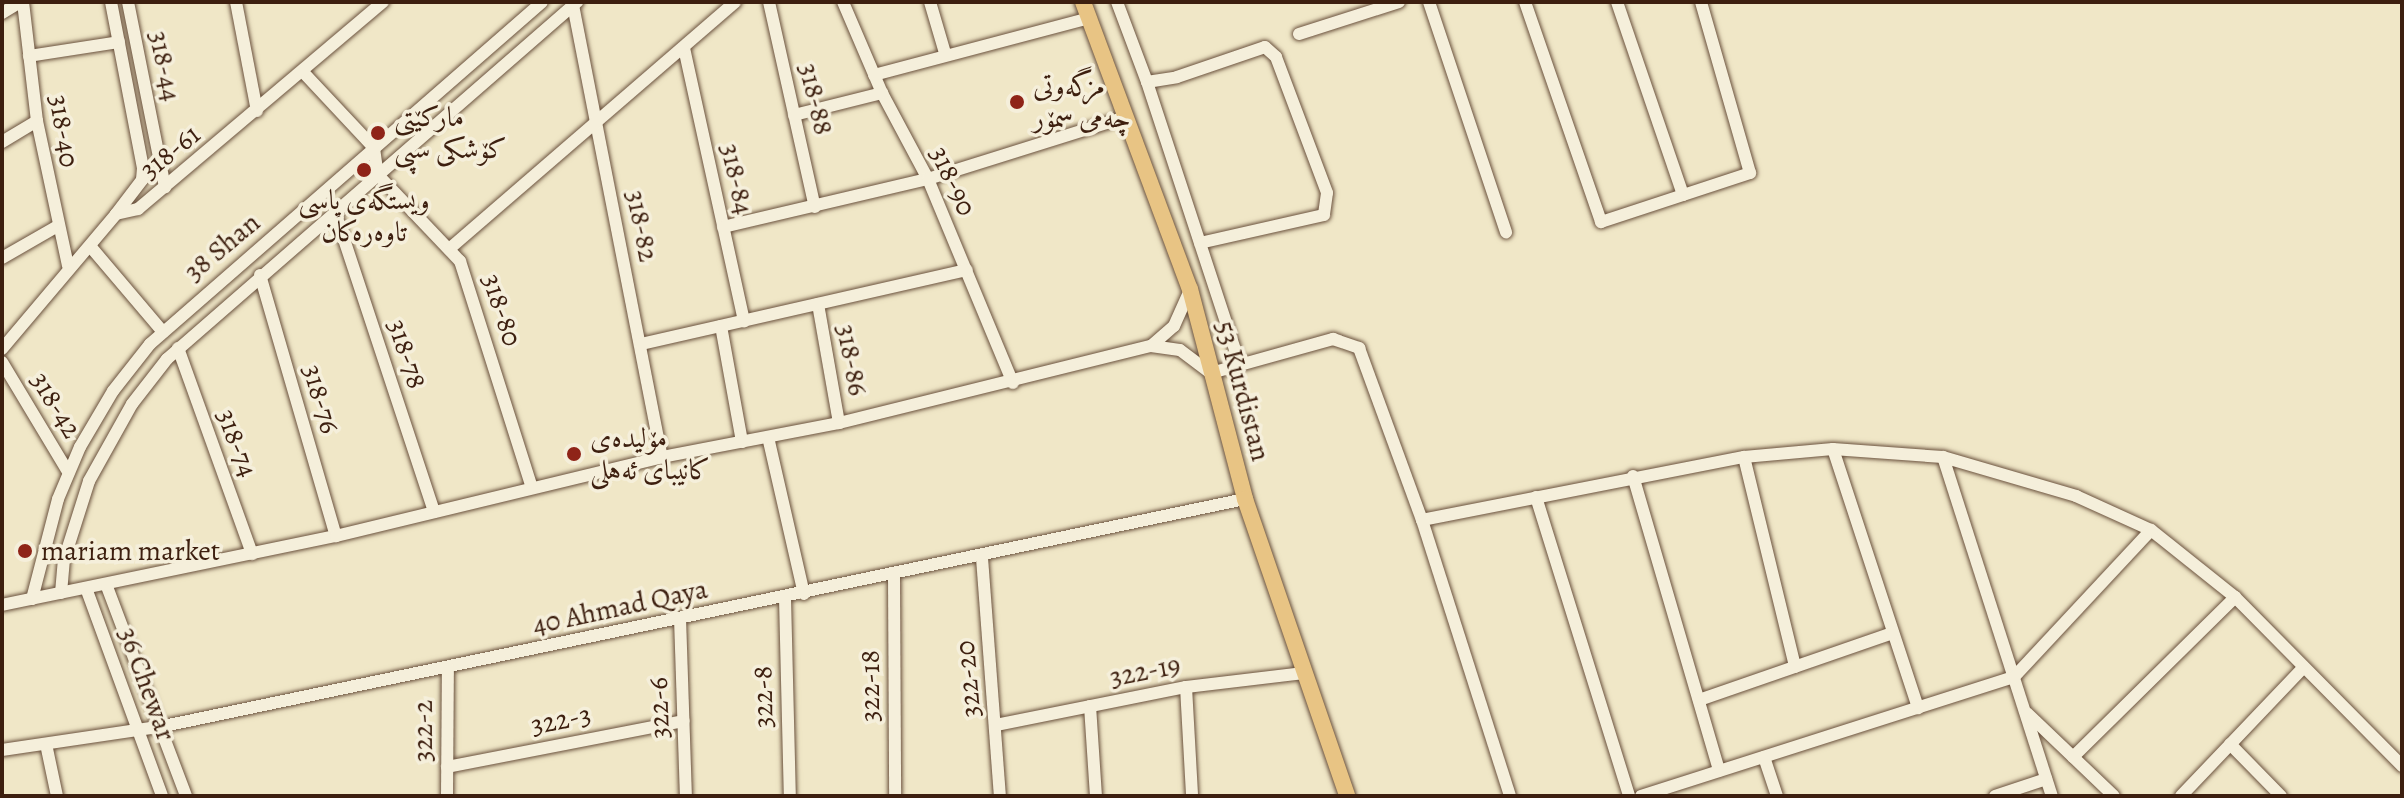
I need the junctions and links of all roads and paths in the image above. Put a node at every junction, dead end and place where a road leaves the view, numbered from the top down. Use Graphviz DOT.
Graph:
graph roads {
  1 [pos="22,2"];
  2 [pos="111,2"];
  3 [pos="128,2"];
  4 [pos="236,2"];
  5 [pos="383,2"];
  6 [pos="542,2"];
  7 [pos="735,2"];
  8 [pos="769,2"];
  9 [pos="843,2"];
  10 [pos="930,2"];
  11 [pos="1117,2"];
  12 [pos="1399,2"];
  13 [pos="1429,2"];
  14 [pos="1525,2"];
  15 [pos="1617,2"];
  16 [pos="1701,2"];
  17 [pos="575,4"];
  18 [pos="1086,10"];
  19 [pos="2,13"];
  20 [pos="1299,34"];
  21 [pos="119,42"];
  22 [pos="684,48"];
  23 [pos="945,53"];
  24 [pos="29,56"];
  25 [pos="303,72"];
  26 [pos="874,75"];
  27 [pos="1147,82"];
  28 [pos="882,93"];
  29 [pos="257,111"];
  30 [pos="794,115"];
  31 [pos="1126,117"];
  32 [pos="37,121"];
  33 [pos="597,124"];
  34 [pos="2,142"];
  35 [pos="374,148"];
  36 [pos="378,175"];
  37 [pos="928,179"];
  38 [pos="165,187"];
  39 [pos="1683,195"];
  40 [pos="815,207"];
  41 [pos="335,212"];
  42 [pos="116,214"];
  43 [pos="56,227"];
  44 [pos="723,227"];
  45 [pos="1506,232"];
  46 [pos="1200,243"];
  47 [pos="90,246"];
  48 [pos="449,249"];
  49 [pos="2,258"];
  50 [pos="68,266"];
  51 [pos="967,270"];
  52 [pos="260,275"];
  53 [pos="1190,289"];
  54 [pos="818,304"];
  55 [pos="744,321"];
  56 [pos="721,326"];
  57 [pos="163,332"];
  58 [pos="641,344"];
  59 [pos="1151,346"];
  60 [pos="178,348"];
  61 [pos="2,349"];
  62 [pos="2,362"];
  63 [pos="1240,365"];
  64 [pos="1211,373"];
  65 [pos="1013,383"];
  66 [pos="839,423"];
  67 [pos="768,437"];
  68 [pos="742,442"];
  69 [pos="1833,449"];
  70 [pos="662,457"];
  71 [pos="1744,457"];
  72 [pos="1943,457"];
  73 [pos="68,472"];
  74 [pos="1633,476"];
  75 [pos="532,488"];
  76 [pos="1536,497"];
  77 [pos="1245,499"];
  78 [pos="434,512"];
  79 [pos="1422,520"];
  80 [pos="2151,530"];
  81 [pos="336,536"];
  82 [pos="252,554"];
  83 [pos="982,558"];
  84 [pos="894,576"];
  85 [pos="106,584"];
  86 [pos="86,588"];
  87 [pos="2,590"];
  88 [pos="61,593"];
  89 [pos="804,594"];
  90 [pos="2235,597"];
  91 [pos="785,598"];
  92 [pos="32,599"];
  93 [pos="6,604"];
  94 [pos="680,618"];
  95 [pos="1893,633"];
  96 [pos="448,667"];
  97 [pos="1795,667"];
  98 [pos="2304,667"];
  99 [pos="1304,673"];
  100 [pos="2014,677"];
  101 [pos="1186,687"];
  102 [pos="1699,700"];
  103 [pos="1090,706"];
  104 [pos="1918,708"];
  105 [pos="2024,710"];
  106 [pos="684,721"];
  107 [pos="996,725"];
  108 [pos="164,726"];
  109 [pos="138,730"];
  110 [pos="46,744"];
  111 [pos="2230,744"];
  112 [pos="2,750"];
  113 [pos="1764,757"];
  114 [pos="2073,757"];
  115 [pos="2402,766"];
  116 [pos="447,767"];
  117 [pos="1719,771"];
  118 [pos="2046,779"];
  119 [pos="57,796"];
  120 [pos="162,796"];
  121 [pos="186,796"];
  122 [pos="447,796"];
  123 [pos="686,796"];
  124 [pos="790,796"];
  125 [pos="895,796"];
  126 [pos="1000,796"];
  127 [pos="1096,796"];
  128 [pos="1192,796"];
  129 [pos="1347,796"];
  130 [pos="1510,796"];
  131 [pos="1629,796"];
  132 [pos="1641,796"];
  133 [pos="1777,796"];
  134 [pos="1995,796"];
  135 [pos="2052,796"];
  136 [pos="2114,796"];
  137 [pos="2181,796"];
  138 [pos="2281,796"];
  1 -- 19 [label="street"];
  1 -- 24 [label="street, 318-40"];
  2 -- 21 [label="street"];
  3 -- 38 [label="street, 318-44"];
  4 -- 29 [label="street"];
  5 -- 25 [label="street, 318-61"];
  6 -- 35 [label="street, 38 Shan"];
  7 -- 22 [label="street"];
  8 -- 30 [label="street, 318-88"];
  9 -- 26 [label="street, 318-90"];
  10 -- 23 [label="street"];
  11 -- 27 [label="street"];
  12 -- 20 [label="street"];
  13 -- 45 [label="street"];
  14 -- 39 [label="street"];
  15 -- 39 [label="street"];
  16 -- 39 [label="street"];
  17 -- 33 [label="street, 318-82"];
  17 -- 36 [label="street, 38 Shan"];
  18 -- 23 [label="street"];
  18 -- 31 [label="main road, 53 Kurdistan"];
  21 -- 24 [label="street"];
  21 -- 42 [label="street"];
  22 -- 33 [label="street"];
  22 -- 44 [label="street, 318-84"];
  23 -- 26 [label="street"];
  24 -- 32 [label="street, 318-40"];
  25 -- 29 [label="street, 318-61"];
  25 -- 35 [label="street"];
  26 -- 28 [label="street, 318-90"];
  27 -- 46 [label="street"];
  27 -- 46 [label="street"];
  28 -- 30 [label="street"];
  28 -- 37 [label="street, 318-90"];
  29 -- 38 [label="street, 318-61"];
  30 -- 40 [label="street, 318-88"];
  31 -- 37 [label="street"];
  31 -- 53 [label="main road, 53 Kurdistan"];
  32 -- 34 [label="street"];
  32 -- 43 [label="street, 318-40"];
  33 -- 48 [label="street"];
  33 -- 58 [label="street, 318-82"];
  35 -- 36 [label="street"];
  35 -- 57 [label="street, 38 Shan"];
  36 -- 41 [label="street, 38 Shan"];
  36 -- 48 [label="street, 318-80"];
  37 -- 40 [label="street"];
  37 -- 51 [label="street, 318-90"];
  38 -- 42 [label="street, 318-61"];
  40 -- 44 [label="street"];
  41 -- 52 [label="street, 38 Shan"];
  41 -- 78 [label="street, 318-78"];
  42 -- 47 [label="street, 318-61"];
  43 -- 49 [label="street"];
  43 -- 50 [label="street, 318-40"];
  44 -- 55 [label="street, 318-84"];
  46 -- 63 [label="street"];
  47 -- 50 [label="street, 318-61"];
  47 -- 57 [label="street"];
  48 -- 75 [label="street, 318-80"];
  50 -- 61 [label="street, 318-61"];
  51 -- 54 [label="street"];
  51 -- 65 [label="street, 318-90"];
  52 -- 60 [label="street, 38 Shan"];
  52 -- 81 [label="street, 318-76"];
  53 -- 59 [label="street"];
  53 -- 64 [label="main road, 53 Kurdistan"];
  54 -- 55 [label="street"];
  54 -- 66 [label="street, 318-86"];
  55 -- 56 [label="street"];
  56 -- 58 [label="street"];
  56 -- 68 [label="street"];
  57 -- 73 [label="street, 38 Shan"];
  58 -- 70 [label="street, 318-82"];
  59 -- 64 [label="street"];
  59 -- 65 [label="street"];
  60 -- 82 [label="street, 318-74"];
  60 -- 88 [label="street, 38 Shan"];
  62 -- 73 [label="street, 318-42"];
  63 -- 64 [label="street"];
  63 -- 79 [label="street"];
  64 -- 77 [label="main road, 53 Kurdistan"];
  65 -- 66 [label="street"];
  66 -- 67 [label="street"];
  67 -- 68 [label="street"];
  67 -- 89 [label="street"];
  68 -- 70 [label="street"];
  69 -- 71 [label="street"];
  69 -- 72 [label="street"];
  69 -- 95 [label="street"];
  70 -- 75 [label="street"];
  71 -- 74 [label="street"];
  71 -- 97 [label="street"];
  72 -- 80 [label="street"];
  72 -- 100 [label="street"];
  73 -- 92 [label="street, 38 Shan"];
  74 -- 76 [label="street"];
  74 -- 102 [label="street"];
  75 -- 78 [label="street"];
  76 -- 79 [label="street"];
  76 -- 131 [label="street"];
  77 -- 83 [label="street, 40 Ahmad Qaya"];
  77 -- 99 [label="main road, 53 Kurdistan"];
  78 -- 81 [label="street"];
  79 -- 130 [label="street"];
  80 -- 90 [label="street"];
  80 -- 100 [label="street"];
  81 -- 82 [label="street"];
  82 -- 85 [label="street"];
  83 -- 84 [label="street, 40 Ahmad Qaya"];
  83 -- 107 [label="street, 322-20"];
  84 -- 89 [label="street, 40 Ahmad Qaya"];
  84 -- 125 [label="street, 322-18"];
  85 -- 86 [label="street"];
  85 -- 108 [label="street"];
  86 -- 88 [label="street"];
  86 -- 109 [label="street, 36 Chewar"];
  87 -- 93 [label="street"];
  88 -- 92 [label="street"];
  89 -- 91 [label="street, 40 Ahmad Qaya"];
  90 -- 98 [label="street"];
  90 -- 114 [label="street"];
  91 -- 94 [label="street, 40 Ahmad Qaya"];
  91 -- 124 [label="street, 322-8"];
  92 -- 93 [label="street"];
  94 -- 96 [label="street, 40 Ahmad Qaya"];
  94 -- 106 [label="street, 322-6"];
  95 -- 97 [label="street"];
  95 -- 104 [label="street"];
  96 -- 108 [label="street, 40 Ahmad Qaya"];
  96 -- 116 [label="street, 322-2"];
  97 -- 102 [label="street"];
  98 -- 111 [label="street"];
  98 -- 115 [label="street"];
  99 -- 101 [label="street, 322-19"];
  99 -- 129 [label="main road, 53 Kurdistan"];
  100 -- 104 [label="street"];
  100 -- 105 [label="street"];
  101 -- 103 [label="street, 322-19"];
  101 -- 128 [label="street"];
  102 -- 117 [label="street"];
  103 -- 107 [label="street, 322-19"];
  103 -- 127 [label="street"];
  104 -- 113 [label="street"];
  105 -- 114 [label="street"];
  105 -- 118 [label="street"];
  106 -- 116 [label="street, 322-3"];
  106 -- 123 [label="street, 322-6"];
  107 -- 126 [label="street, 322-20"];
  108 -- 109 [label="street, 40 Ahmad Qaya"];
  108 -- 121 [label="street"];
  109 -- 110 [label="street, 40 Ahmad Qaya"];
  109 -- 120 [label="street, 36 Chewar"];
  110 -- 112 [label="street, 40 Ahmad Qaya"];
  110 -- 119 [label="street"];
  111 -- 137 [label="street"];
  111 -- 138 [label="street"];
  113 -- 117 [label="street"];
  113 -- 133 [label="street"];
  114 -- 136 [label="street"];
  116 -- 122 [label="street, 322-2"];
  117 -- 132 [label="street"];
  118 -- 134 [label="street"];
  118 -- 135 [label="street"];
}
